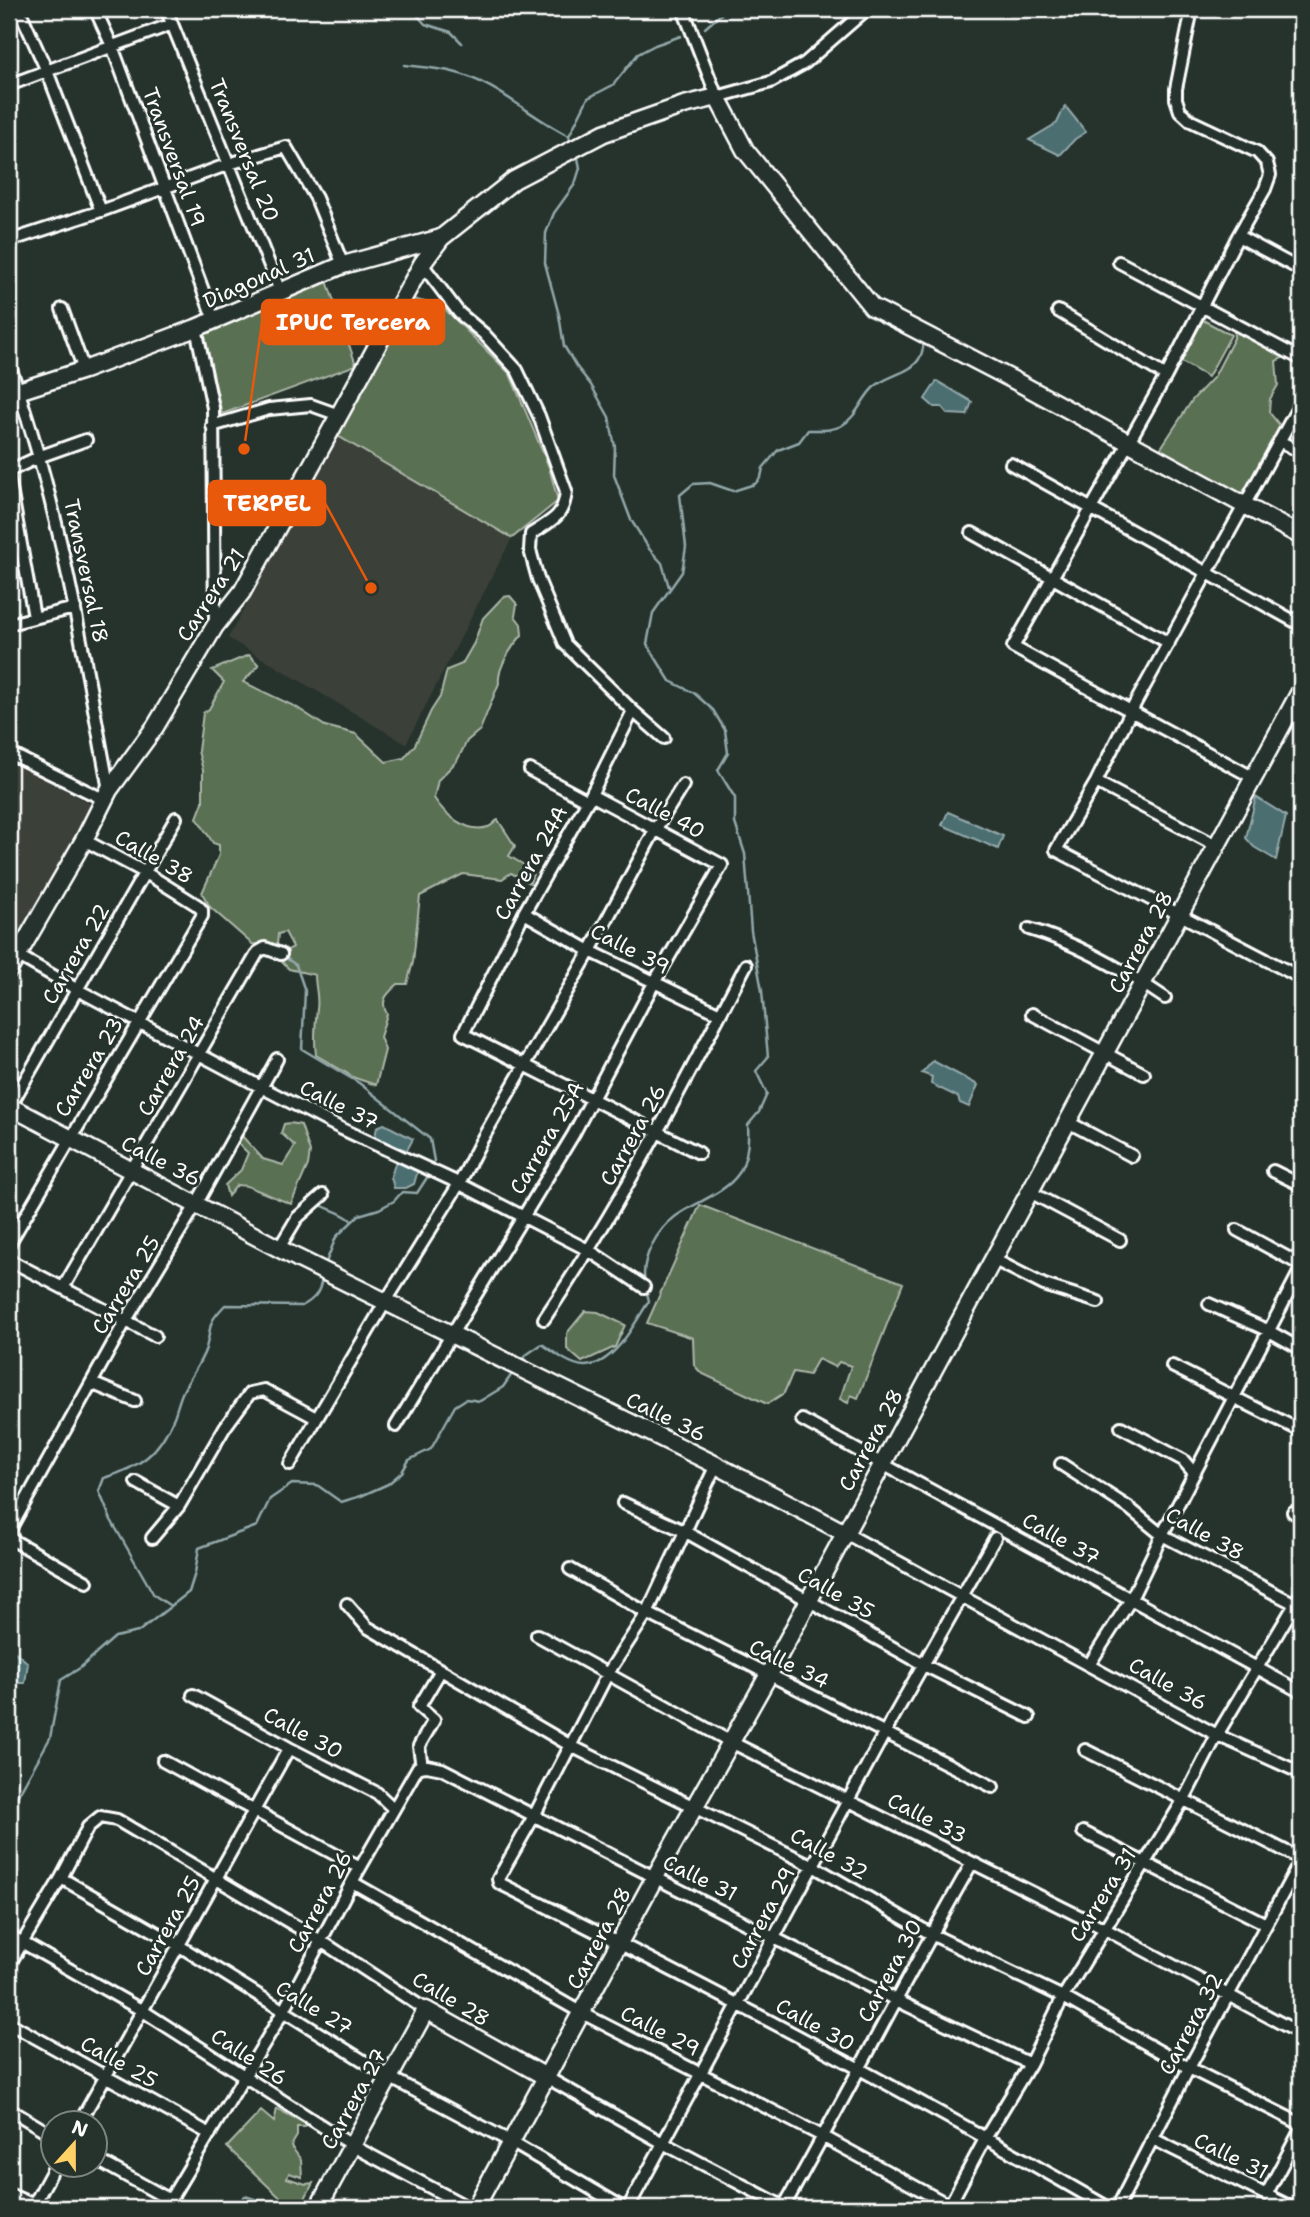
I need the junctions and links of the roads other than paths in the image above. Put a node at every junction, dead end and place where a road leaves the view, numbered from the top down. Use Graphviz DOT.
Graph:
graph roads {
  1 [pos="19,9"];
  2 [pos="95,9"];
  3 [pos="166,9"];
  4 [pos="683,9"];
  5 [pos="867,9"];
  6 [pos="1192,9"];
  7 [pos="1293,9"];
  8 [pos="1301,13"];
  9 [pos="172,24"];
  10 [pos="112,47"];
  11 [pos="47,71"];
  12 [pos="9,85"];
  13 [pos="717,97"];
  14 [pos="229,164"];
  15 [pos="164,189"];
  16 [pos="101,211"];
  17 [pos="1238,236"];
  18 [pos="441,238"];
  19 [pos="9,241"];
  20 [pos="1119,262"];
  21 [pos="422,264"];
  22 [pos="343,265"];
  23 [pos="1301,270"];
  24 [pos="280,291"];
  25 [pos="1201,306"];
  26 [pos="62,309"];
  27 [pos="1058,311"];
  28 [pos="214,320"];
  29 [pos="196,328"];
  30 [pos="1301,359"];
  31 [pos="9,363"];
  32 [pos="84,370"];
  33 [pos="1166,376"];
  34 [pos="14,392"];
  35 [pos="1301,402"];
  36 [pos="339,415"];
  37 [pos="212,426"];
  38 [pos="86,440"];
  39 [pos="1279,441"];
  40 [pos="1129,443"];
  41 [pos="1301,452"];
  42 [pos="41,456"];
  43 [pos="1011,464"];
  44 [pos="9,471"];
  45 [pos="9,478"];
  46 [pos="1245,506"];
  47 [pos="1091,507"];
  48 [pos="972,533"];
  49 [pos="1301,536"];
  50 [pos="1208,574"];
  51 [pos="1053,578"];
  52 [pos="75,608"];
  53 [pos="34,617"];
  54 [pos="9,624"];
  55 [pos="1301,625"];
  56 [pos="215,626"];
  57 [pos="1169,643"];
  58 [pos="1301,690"];
  59 [pos="1297,710"];
  60 [pos="633,711"];
  61 [pos="1130,711"];
  62 [pos="664,738"];
  63 [pos="9,753"];
  64 [pos="530,770"];
  65 [pos="1254,778"];
  66 [pos="1096,782"];
  67 [pos="683,785"];
  68 [pos="107,795"];
  69 [pos="590,798"];
  70 [pos="176,818"];
  71 [pos="655,830"];
  72 [pos="84,840"];
  73 [pos="1217,846"];
  74 [pos="722,865"];
  75 [pos="146,873"];
  76 [pos="202,910"];
  77 [pos="524,913"];
  78 [pos="1180,914"];
  79 [pos="1029,929"];
  80 [pos="590,951"];
  81 [pos="281,954"];
  82 [pos="18,955"];
  83 [pos="746,965"];
  84 [pos="9,970"];
  85 [pos="1300,975"];
  86 [pos="654,983"];
  87 [pos="1143,983"];
  88 [pos="78,990"];
  89 [pos="1165,999"];
  90 [pos="720,1014"];
  91 [pos="1032,1014"];
  92 [pos="139,1021"];
  93 [pos="1105,1053"];
  94 [pos="199,1054"];
  95 [pos="277,1059"];
  96 [pos="525,1065"];
  97 [pos="1144,1074"];
  98 [pos="261,1087"];
  99 [pos="592,1099"];
  100 [pos="9,1107"];
  101 [pos="1068,1122"];
  102 [pos="658,1132"];
  103 [pos="69,1138"];
  104 [pos="699,1153"];
  105 [pos="1132,1156"];
  106 [pos="132,1170"];
  107 [pos="1273,1171"];
  108 [pos="456,1182"];
  109 [pos="1301,1185"];
  110 [pos="1030,1192"];
  111 [pos="323,1195"];
  112 [pos="197,1204"];
  113 [pos="523,1217"];
  114 [pos="1237,1230"];
  115 [pos="1120,1240"];
  116 [pos="9,1244"];
  117 [pos="279,1248"];
  118 [pos="590,1251"];
  119 [pos="993,1259"];
  120 [pos="9,1260"];
  121 [pos="1301,1267"];
  122 [pos="644,1287"];
  123 [pos="63,1288"];
  124 [pos="386,1301"];
  125 [pos="1098,1302"];
  126 [pos="1209,1304"];
  127 [pos="544,1319"];
  128 [pos="125,1322"];
  129 [pos="1269,1331"];
  130 [pos="454,1334"];
  131 [pos="155,1336"];
  132 [pos="1301,1349"];
  133 [pos="1172,1366"];
  134 [pos="91,1382"];
  135 [pos="1235,1396"];
  136 [pos="135,1401"];
  137 [pos="316,1418"];
  138 [pos="802,1420"];
  139 [pos="396,1426"];
  140 [pos="1121,1427"];
  141 [pos="1301,1431"];
  142 [pos="290,1464"];
  143 [pos="1061,1464"];
  144 [pos="716,1465"];
  145 [pos="882,1465"];
  146 [pos="1194,1473"];
  147 [pos="136,1482"];
  148 [pos="623,1503"];
  149 [pos="179,1506"];
  150 [pos="9,1531"];
  151 [pos="684,1531"];
  152 [pos="845,1534"];
  153 [pos="1162,1535"];
  154 [pos="9,1538"];
  155 [pos="152,1538"];
  156 [pos="995,1538"];
  157 [pos="570,1569"];
  158 [pos="87,1582"];
  159 [pos="963,1597"];
  160 [pos="1131,1599"];
  161 [pos="808,1600"];
  162 [pos="1299,1601"];
  163 [pos="347,1604"];
  164 [pos="647,1613"];
  165 [pos="537,1635"];
  166 [pos="924,1665"];
  167 [pos="1089,1665"];
  168 [pos="1256,1668"];
  169 [pos="441,1670"];
  170 [pos="608,1673"];
  171 [pos="768,1676"];
  172 [pos="1301,1692"];
  173 [pos="193,1695"];
  174 [pos="1029,1717"];
  175 [pos="885,1732"];
  176 [pos="1217,1735"];
  177 [pos="731,1742"];
  178 [pos="571,1746"];
  179 [pos="289,1748"];
  180 [pos="1085,1750"];
  181 [pos="163,1760"];
  182 [pos="425,1766"];
  183 [pos="1301,1773"];
  184 [pos="993,1787"];
  185 [pos="848,1799"];
  186 [pos="1184,1799"];
  187 [pos="694,1807"];
  188 [pos="393,1808"];
  189 [pos="254,1810"];
  190 [pos="534,1816"];
  191 [pos="1083,1832"];
  192 [pos="1301,1860"];
  193 [pos="972,1863"];
  194 [pos="1145,1863"];
  195 [pos="813,1866"];
  196 [pos="360,1868"];
  197 [pos="655,1877"];
  198 [pos="61,1878"];
  199 [pos="216,1880"];
  200 [pos="352,1882"];
  201 [pos="1266,1924"];
  202 [pos="1105,1929"];
  203 [pos="931,1934"];
  204 [pos="9,1935"];
  205 [pos="775,1936"];
  206 [pos="321,1941"];
  207 [pos="22,1943"];
  208 [pos="620,1943"];
  209 [pos="178,1945"];
  210 [pos="9,1965"];
  211 [pos="1228,1995"];
  212 [pos="1063,1997"];
  213 [pos="897,2000"];
  214 [pos="739,2005"];
  215 [pos="426,2010"];
  216 [pos="143,2011"];
  217 [pos="283,2012"];
  218 [pos="582,2013"];
  219 [pos="9,2023"];
  220 [pos="1301,2034"];
  221 [pos="1030,2064"];
  222 [pos="1189,2068"];
  223 [pos="860,2071"];
  224 [pos="700,2074"];
  225 [pos="106,2076"];
  226 [pos="245,2077"];
  227 [pos="546,2077"];
  228 [pos="391,2078"];
  229 [pos="88,2108"];
  230 [pos="9,2109"];
  231 [pos="38,2127"];
  232 [pos="1301,2127"];
  233 [pos="210,2134"];
  234 [pos="824,2137"];
  235 [pos="986,2137"];
  236 [pos="1153,2139"];
  237 [pos="510,2142"];
  238 [pos="663,2143"];
  239 [pos="353,2146"];
  240 [pos="108,2167"];
  241 [pos="49,2178"];
  242 [pos="9,2194"];
  243 [pos="1266,2194"];
  244 [pos="167,2204"];
  245 [pos="950,2207"];
  246 [pos="180,2208"];
  247 [pos="318,2208"];
  248 [pos="472,2208"];
  249 [pos="626,2208"];
  250 [pos="784,2208"];
  251 [pos="1109,2208"];
  252 [pos="1117,2208"];
  253 [pos="1293,2208"];
  1 -- 11 [label="street"];
  2 -- 10 [label="street, Transversal 19"];
  3 -- 9 [label="street, Transversal 20"];
  4 -- 13 [label="street"];
  5 -- 13 [label="street"];
  6 -- 17 [label="street"];
  7 -- 8 [label="street"];
  9 -- 10 [label="street"];
  9 -- 14 [label="street, Transversal 20"];
  10 -- 11 [label="street"];
  10 -- 15 [label="street, Transversal 19"];
  11 -- 12 [label="street"];
  11 -- 16 [label="street"];
  13 -- 18 [label="street, Diagonal 31"];
  13 -- 40 [label="street"];
  14 -- 15 [label="street"];
  14 -- 22 [label="street"];
  14 -- 24 [label="street, Transversal 20"];
  15 -- 16 [label="street"];
  15 -- 28 [label="street, Transversal 19"];
  16 -- 19 [label="street"];
  17 -- 23 [label="street"];
  17 -- 25 [label="street"];
  18 -- 21 [label="street, Carrera 21"];
  18 -- 22 [label="street, Diagonal 31"];
  20 -- 25 [label="street"];
  21 -- 36 [label="street, Carrera 21"];
  21 -- 60 [label="street"];
  22 -- 24 [label="street, Diagonal 31"];
  24 -- 28 [label="street, Diagonal 31"];
  25 -- 30 [label="street"];
  25 -- 33 [label="street"];
  26 -- 32 [label="street"];
  27 -- 33 [label="street"];
  28 -- 29 [label="street, Diagonal 31"];
  29 -- 32 [label="street, Diagonal 31"];
  29 -- 37 [label="street"];
  31 -- 34 [label="street, Transversal 18"];
  32 -- 34 [label="street, Diagonal 31"];
  33 -- 40 [label="street"];
  34 -- 42 [label="street, Transversal 18"];
  35 -- 39 [label="street"];
  36 -- 37 [label="street"];
  36 -- 56 [label="street, Carrera 21"];
  37 -- 56 [label="street"];
  38 -- 42 [label="street"];
  39 -- 41 [label="street"];
  39 -- 46 [label="street"];
  40 -- 46 [label="street"];
  40 -- 47 [label="street"];
  42 -- 44 [label="street"];
  42 -- 52 [label="street, Transversal 18"];
  43 -- 47 [label="street"];
  45 -- 53 [label="street"];
  46 -- 49 [label="street"];
  46 -- 50 [label="street"];
  47 -- 50 [label="street"];
  47 -- 51 [label="street"];
  48 -- 51 [label="street"];
  50 -- 55 [label="street"];
  50 -- 57 [label="street"];
  51 -- 57 [label="street"];
  51 -- 61 [label="street"];
  52 -- 53 [label="street"];
  52 -- 68 [label="street, Transversal 18"];
  53 -- 54 [label="street"];
  56 -- 68 [label="street, Carrera 21"];
  57 -- 61 [label="street"];
  58 -- 59 [label="street, Carrera 28"];
  59 -- 65 [label="street, Carrera 28"];
  60 -- 62 [label="street"];
  60 -- 69 [label="street, Carrera 24A"];
  61 -- 65 [label="street"];
  61 -- 66 [label="street"];
  63 -- 68 [label="street"];
  64 -- 69 [label="street, Calle 40"];
  65 -- 73 [label="street, Carrera 28"];
  66 -- 73 [label="street"];
  66 -- 78 [label="street"];
  67 -- 71 [label="street"];
  68 -- 72 [label="street, Carrera 21"];
  69 -- 71 [label="street, Calle 40"];
  69 -- 77 [label="street, Carrera 24A"];
  70 -- 75 [label="street, Carrera 22"];
  71 -- 74 [label="street, Calle 40"];
  71 -- 80 [label="street"];
  72 -- 75 [label="street, Calle 38"];
  72 -- 82 [label="street, Carrera 21"];
  73 -- 78 [label="street, Carrera 28"];
  74 -- 86 [label="street, Carrera 25A"];
  75 -- 76 [label="street, Calle 38"];
  75 -- 88 [label="street, Carrera 22"];
  76 -- 92 [label="street, Carrera 23"];
  77 -- 80 [label="street, Calle 39"];
  77 -- 96 [label="street, Carrera 24A"];
  78 -- 85 [label="street"];
  78 -- 87 [label="street, Carrera 28"];
  79 -- 87 [label="street"];
  80 -- 86 [label="street, Calle 39"];
  80 -- 96 [label="street"];
  81 -- 94 [label="street, Carrera 24"];
  82 -- 84 [label="street, Carrera 21"];
  82 -- 88 [label="street, Calle 37"];
  83 -- 90 [label="street, Carrera 26"];
  86 -- 90 [label="street, Calle 39"];
  86 -- 99 [label="street, Carrera 25A"];
  87 -- 89 [label="street"];
  87 -- 93 [label="street, Carrera 28"];
  88 -- 92 [label="street, Calle 37"];
  88 -- 100 [label="street, Carrera 22"];
  90 -- 102 [label="street, Carrera 26"];
  91 -- 93 [label="street"];
  92 -- 94 [label="street, Calle 37"];
  92 -- 103 [label="street, Carrera 23"];
  93 -- 97 [label="street"];
  93 -- 101 [label="street, Carrera 28"];
  94 -- 98 [label="street, Calle 37"];
  94 -- 106 [label="street, Carrera 24"];
  95 -- 98 [label="street, Carrera 25"];
  96 -- 99 [label="street"];
  96 -- 108 [label="street"];
  98 -- 108 [label="street, Calle 37"];
  98 -- 112 [label="street, Carrera 25"];
  99 -- 102 [label="street"];
  99 -- 113 [label="street, Carrera 25A"];
  100 -- 103 [label="street, Calle 36"];
  101 -- 105 [label="street"];
  101 -- 110 [label="street, Carrera 28"];
  102 -- 104 [label="street"];
  102 -- 118 [label="street, Carrera 26"];
  103 -- 106 [label="street, Calle 36"];
  103 -- 116 [label="street, Carrera 23"];
  106 -- 112 [label="street, Calle 36"];
  106 -- 123 [label="street, Carrera 24"];
  107 -- 109 [label="street"];
  108 -- 113 [label="street, Calle 37"];
  108 -- 124 [label="street"];
  110 -- 115 [label="street"];
  110 -- 119 [label="street, Carrera 28"];
  111 -- 117 [label="street"];
  112 -- 117 [label="street, Calle 36"];
  112 -- 128 [label="street, Carrera 25"];
  113 -- 118 [label="street, Calle 37"];
  113 -- 130 [label="street, Carrera 25A"];
  114 -- 121 [label="street"];
  117 -- 124 [label="street, Calle 36"];
  118 -- 122 [label="street, Calle 37"];
  118 -- 127 [label="street, Carrera 26"];
  119 -- 125 [label="street"];
  119 -- 145 [label="street, Carrera 28"];
  120 -- 123 [label="street"];
  121 -- 129 [label="street"];
  123 -- 128 [label="street"];
  124 -- 130 [label="street, Calle 36"];
  124 -- 137 [label="street"];
  126 -- 129 [label="street"];
  128 -- 131 [label="street"];
  128 -- 134 [label="street, Carrera 25"];
  129 -- 132 [label="street"];
  129 -- 135 [label="street"];
  130 -- 139 [label="street, Carrera 25A"];
  130 -- 144 [label="street, Calle 36"];
  133 -- 135 [label="street"];
  134 -- 136 [label="street"];
  134 -- 150 [label="street, Carrera 25"];
  135 -- 141 [label="street"];
  135 -- 146 [label="street"];
  137 -- 142 [label="street"];
  137 -- 149 [label="street"];
  138 -- 145 [label="street, Calle 37"];
  140 -- 146 [label="street"];
  143 -- 153 [label="street, Calle 38"];
  144 -- 151 [label="street"];
  144 -- 152 [label="street, Calle 36"];
  145 -- 152 [label="street, Carrera 28"];
  145 -- 160 [label="street, Calle 37"];
  146 -- 153 [label="street"];
  147 -- 149 [label="street"];
  148 -- 151 [label="street, Calle 35"];
  149 -- 155 [label="street"];
  151 -- 161 [label="street, Calle 35"];
  151 -- 164 [label="street"];
  152 -- 159 [label="street, Calle 36"];
  152 -- 161 [label="street, Carrera 28"];
  153 -- 160 [label="street"];
  153 -- 162 [label="street, Calle 38"];
  154 -- 158 [label="street"];
  156 -- 159 [label="street, Carrera 29"];
  157 -- 164 [label="street, Calle 34"];
  159 -- 166 [label="street, Carrera 29"];
  159 -- 167 [label="street, Calle 36"];
  160 -- 167 [label="street"];
  160 -- 168 [label="street, Calle 37"];
  161 -- 166 [label="street, Calle 35"];
  161 -- 171 [label="street, Carrera 28"];
  162 -- 168 [label="street, Carrera 31"];
  163 -- 169 [label="street, Calle 32"];
  164 -- 170 [label="street"];
  164 -- 171 [label="street, Calle 34"];
  165 -- 170 [label="street, Calle 33"];
  166 -- 174 [label="street, Calle 35"];
  166 -- 175 [label="street, Carrera 29"];
  167 -- 176 [label="street, Calle 36"];
  168 -- 172 [label="street, Calle 37"];
  168 -- 176 [label="street, Carrera 31"];
  169 -- 178 [label="street, Calle 32"];
  169 -- 182 [label="street"];
  170 -- 177 [label="street, Calle 33"];
  170 -- 178 [label="street"];
  171 -- 175 [label="street, Calle 34"];
  171 -- 177 [label="street, Carrera 28"];
  173 -- 179 [label="street, Calle 30"];
  175 -- 184 [label="street, Calle 34"];
  175 -- 185 [label="street, Carrera 29"];
  176 -- 183 [label="street, Calle 36"];
  176 -- 186 [label="street, Carrera 31"];
  177 -- 185 [label="street, Calle 33"];
  177 -- 187 [label="street, Carrera 28"];
  178 -- 187 [label="street, Calle 32"];
  178 -- 190 [label="street"];
  179 -- 188 [label="street, Calle 30"];
  179 -- 189 [label="street, Carrera 25"];
  180 -- 186 [label="street"];
  181 -- 189 [label="street"];
  182 -- 188 [label="street, Carrera 26"];
  182 -- 190 [label="street, Calle 31"];
  185 -- 193 [label="street, Calle 33"];
  185 -- 195 [label="street, Carrera 29"];
  186 -- 192 [label="street"];
  186 -- 194 [label="street, Carrera 31"];
  187 -- 195 [label="street, Calle 32"];
  187 -- 197 [label="street, Carrera 28"];
  188 -- 196 [label="street, Carrera 26"];
  189 -- 196 [label="street"];
  189 -- 199 [label="street, Carrera 25"];
  190 -- 197 [label="street, Calle 31"];
  190 -- 208 [label="street, Calle 30"];
  191 -- 194 [label="street"];
  192 -- 201 [label="street, Carrera 32"];
  193 -- 202 [label="street, Calle 33"];
  193 -- 203 [label="street, Carrera 30"];
  194 -- 201 [label="street"];
  194 -- 202 [label="street, Carrera 31"];
  195 -- 203 [label="street, Calle 32"];
  195 -- 205 [label="street, Carrera 29"];
  196 -- 200 [label="street, Carrera 26"];
  197 -- 205 [label="street, Calle 31"];
  197 -- 208 [label="street, Carrera 28"];
  198 -- 199 [label="street, Calle 28"];
  198 -- 207 [label="street"];
  198 -- 209 [label="street, Calle 27"];
  199 -- 206 [label="street, Calle 28"];
  199 -- 209 [label="street, Carrera 25"];
  200 -- 206 [label="street, Carrera 26"];
  200 -- 218 [label="street, Calle 29"];
  201 -- 211 [label="street, Carrera 32"];
  202 -- 211 [label="street, Calle 33"];
  202 -- 212 [label="street, Carrera 31"];
  203 -- 212 [label="street, Calle 32"];
  203 -- 213 [label="street, Carrera 30"];
  204 -- 207 [label="street, Calle 26"];
  205 -- 213 [label="street, Calle 31"];
  205 -- 214 [label="street, Carrera 29"];
  206 -- 215 [label="street, Calle 28"];
  206 -- 217 [label="street, Carrera 26"];
  207 -- 210 [label="street"];
  207 -- 216 [label="street, Calle 26"];
  208 -- 214 [label="street, Calle 30"];
  208 -- 218 [label="street, Carrera 28"];
  209 -- 216 [label="street, Carrera 25"];
  209 -- 217 [label="street, Calle 27"];
  211 -- 220 [label="street, Calle 33"];
  211 -- 222 [label="street, Carrera 32"];
  212 -- 221 [label="street, Carrera 31"];
  212 -- 222 [label="street, Calle 32"];
  213 -- 221 [label="street, Calle 31"];
  213 -- 223 [label="street, Carrera 30"];
  214 -- 223 [label="street, Calle 30"];
  214 -- 224 [label="street, Carrera 29"];
  215 -- 227 [label="street, Calle 28"];
  215 -- 228 [label="street, Carrera 27"];
  216 -- 225 [label="street, Carrera 25"];
  216 -- 226 [label="street, Calle 26"];
  217 -- 226 [label="street, Carrera 26"];
  217 -- 228 [label="street, Calle 27"];
  218 -- 224 [label="street, Calle 29"];
  218 -- 227 [label="street, Carrera 28"];
  219 -- 225 [label="street, Calle 25"];
  221 -- 235 [label="street, Carrera 31"];
  222 -- 232 [label="street, Calle 32"];
  222 -- 236 [label="street, Carrera 32"];
  223 -- 234 [label="street, Carrera 30"];
  223 -- 235 [label="street, Calle 30"];
  224 -- 234 [label="street, Calle 29"];
  224 -- 238 [label="street, Carrera 29"];
  225 -- 229 [label="street, Carrera 25"];
  225 -- 233 [label="street, Calle 25"];
  226 -- 233 [label="street, Carrera 26"];
  226 -- 239 [label="street, Calle 26"];
  227 -- 237 [label="street, Carrera 28"];
  227 -- 238 [label="street, Calle 28"];
  228 -- 237 [label="street, Calle 27"];
  228 -- 239 [label="street, Carrera 27"];
  230 -- 231 [label="street"];
  232 -- 243 [label="street"];
  233 -- 244 [label="street, Carrera 26"];
  234 -- 245 [label="street, Calle 29"];
  234 -- 250 [label="street, Carrera 30"];
  235 -- 245 [label="street, Carrera 31"];
  235 -- 251 [label="street, Calle 30"];
  236 -- 243 [label="street, Calle 31"];
  236 -- 252 [label="street, Carrera 32"];
  237 -- 248 [label="street, Carrera 28"];
  237 -- 249 [label="street, Calle 27"];
  238 -- 249 [label="street, Carrera 29"];
  238 -- 250 [label="street, Calle 28"];
  239 -- 247 [label="street, Carrera 27"];
  239 -- 248 [label="street, Calle 26"];
  240 -- 244 [label="street"];
  241 -- 242 [label="street"];
  243 -- 253 [label="street, Calle 31"];
  244 -- 246 [label="street"];
}
